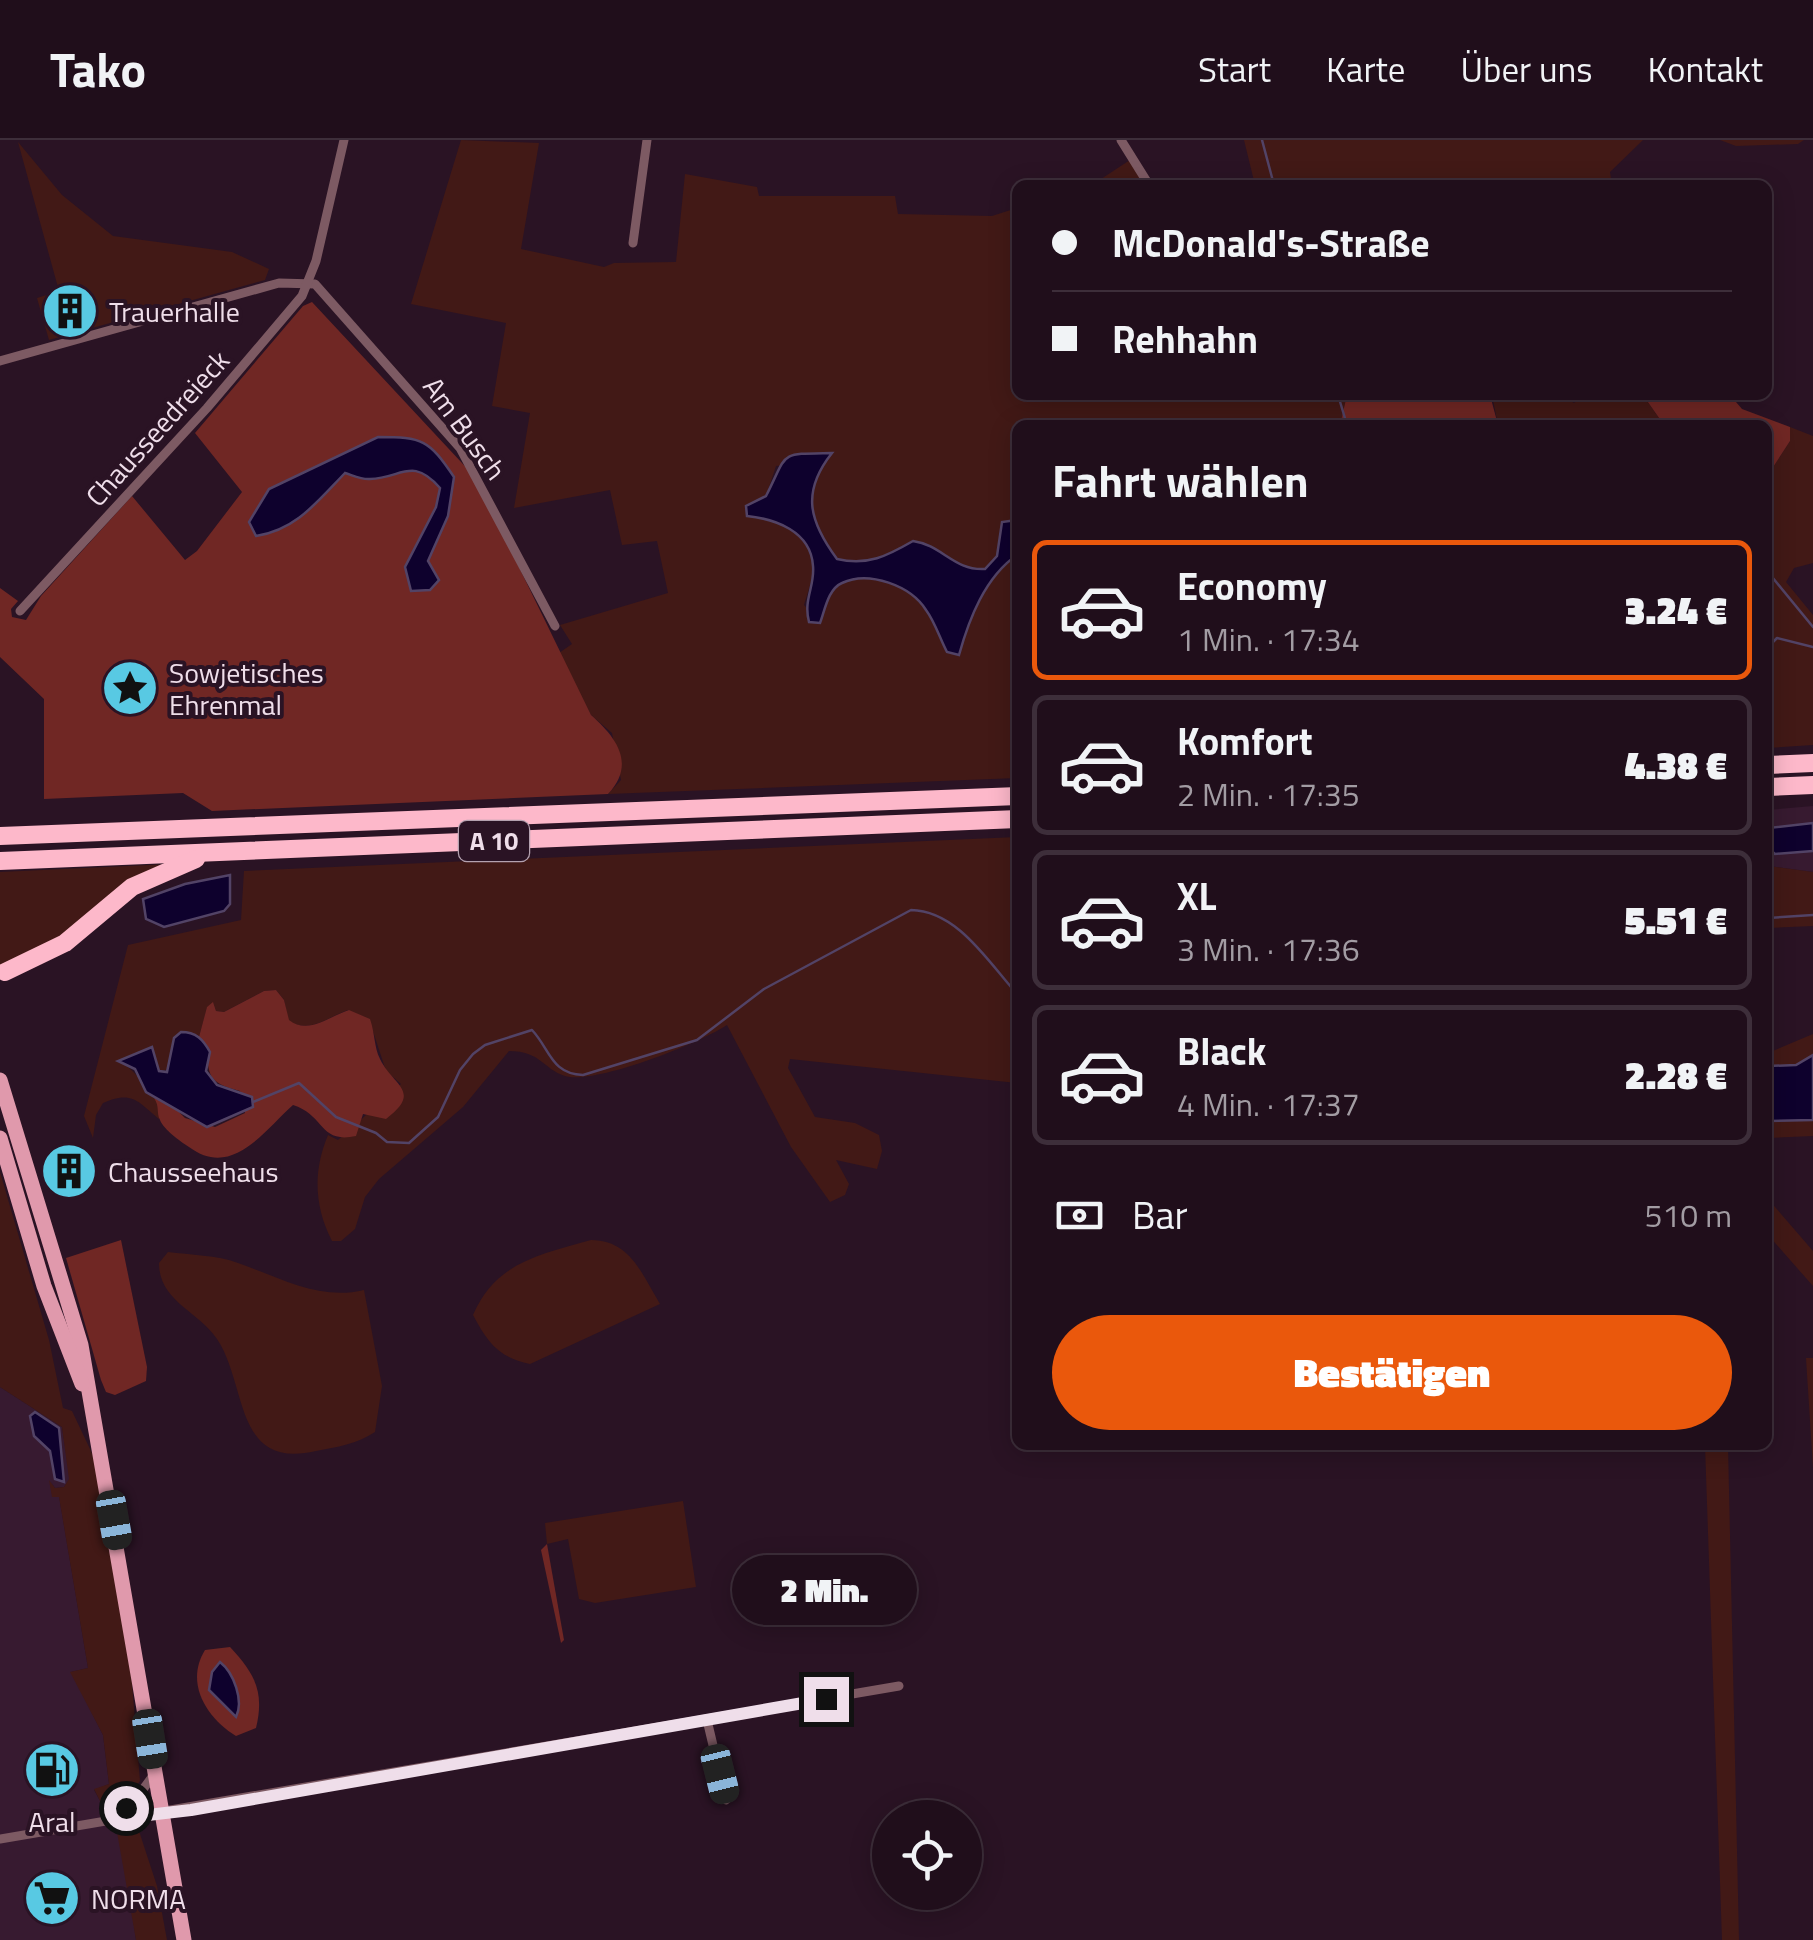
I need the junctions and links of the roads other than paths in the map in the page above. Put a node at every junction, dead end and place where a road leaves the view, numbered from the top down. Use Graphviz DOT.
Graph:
graph roads {
  1 [pos="344,140"];
  2 [pos="647,140"];
  3 [pos="1121,140"];
  4 [pos="1146,180"];
  5 [pos="633,243"];
  6 [pos="308,283"];
  7 [pos="0,361"];
  8 [pos="20,611"];
  9 [pos="555,626"];
  10 [pos="1813,763"];
  11 [pos="1772,765"];
  12 [pos="1813,786"];
  13 [pos="1772,787"];
  14 [pos="1012,796"];
  15 [pos="1012,819"];
  16 [pos="0,836"];
  17 [pos="210,853"];
  18 [pos="0,861"];
  19 [pos="2,974"];
  20 [pos="0,1080"];
  21 [pos="0,1138"];
  22 [pos="90,1401"];
  23 [pos="899,1686"];
  24 [pos="707,1720"];
  25 [pos="155,1772"];
  26 [pos="726,1800"];
  27 [pos="161,1812"];
  28 [pos="122,1818"];
  29 [pos="0,1839"];
  30 [pos="184,1940"];
  1 -- 6 [label="street"];
  2 -- 5 [label="street"];
  3 -- 4 [label="street"];
  6 -- 7 [label="street, Chausseedreieck"];
  6 -- 8 [label="street, Chausseedreieck"];
  6 -- 9 [label="street, Am Busch"];
  10 -- 11 [label="highway"];
  12 -- 13 [label="highway"];
  14 -- 16 [label="highway, A 10"];
  15 -- 17 [label="highway, A 10"];
  17 -- 18 [label="highway, A 10"];
  17 -- 19 [label="highway"];
  20 -- 22 [label="main road"];
  21 -- 22 [label="main road"];
  22 -- 25 [label="main road"];
  23 -- 24 [label="street"];
  24 -- 26 [label="street"];
  24 -- 27 [label="street"];
  25 -- 27 [label="main road"];
  25 -- 28 [label="street"];
  27 -- 28 [label="street"];
  27 -- 30 [label="main road"];
  28 -- 29 [label="street"];
}
